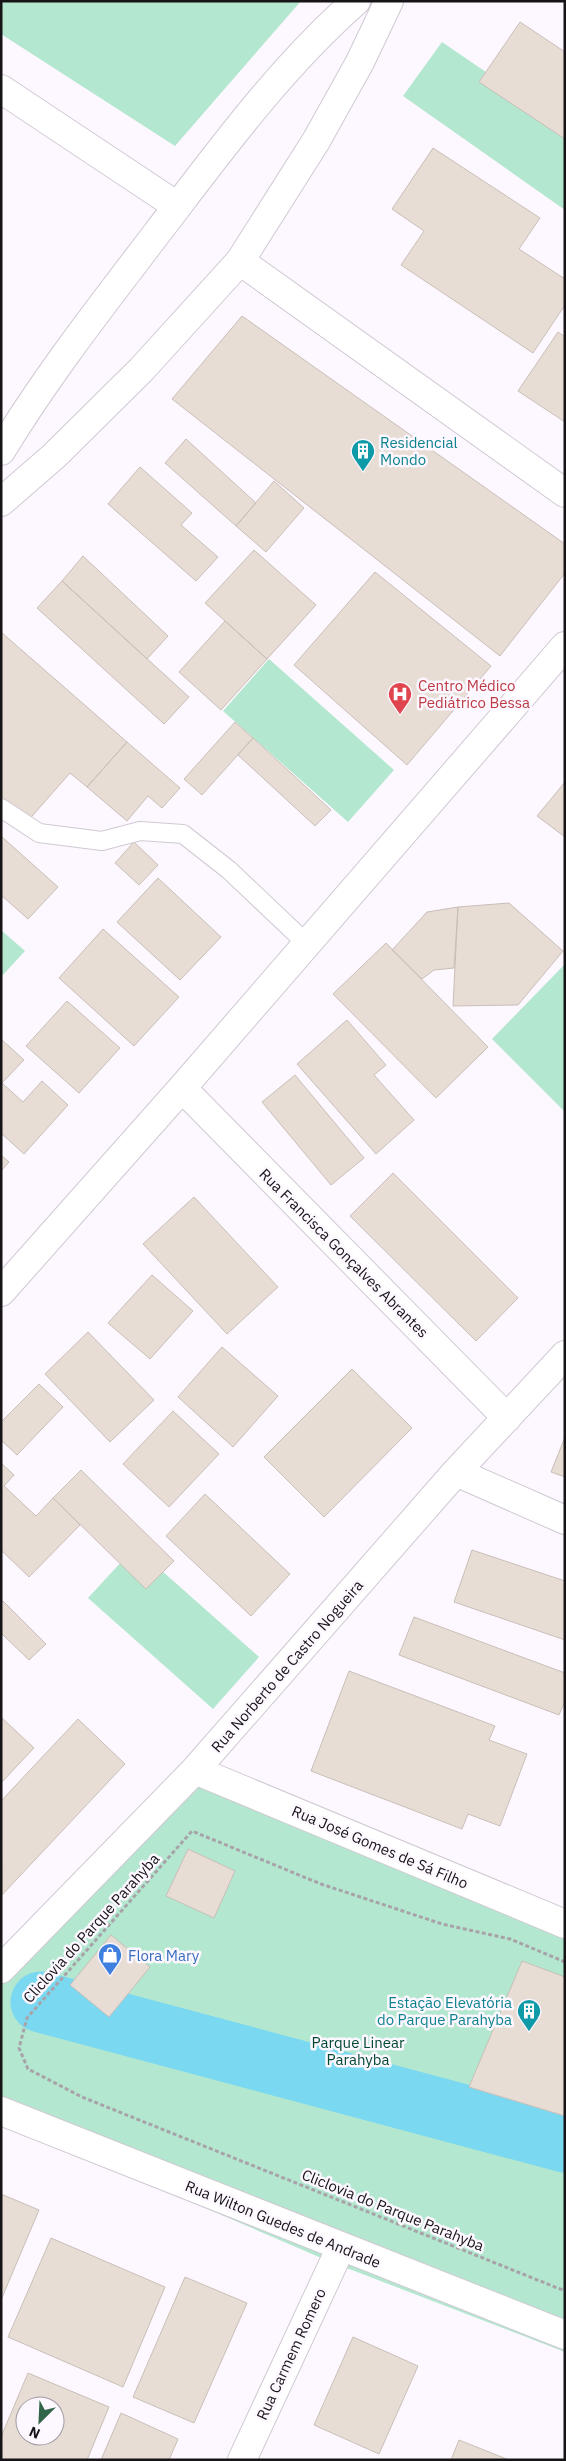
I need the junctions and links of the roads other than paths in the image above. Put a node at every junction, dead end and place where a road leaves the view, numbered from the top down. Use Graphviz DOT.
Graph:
graph roads {
  1 [pos="356,1"];
  2 [pos="389,1"];
  3 [pos="1,89"];
  4 [pos="178,206"];
  5 [pos="240,262"];
  6 [pos="1,451"];
  7 [pos="565,493"];
  8 [pos="1,502"];
  9 [pos="565,646"];
  10 [pos="1,808"];
  11 [pos="306,944"];
  12 [pos="182,1088"];
  13 [pos="1,1292"];
  14 [pos="565,1355"];
  15 [pos="507,1418"];
  16 [pos="456,1472"];
  17 [pos="565,1520"];
  18 [pos="195,1770"];
  19 [pos="565,1924"];
  20 [pos="4,1959"];
  21 [pos="1,2112"];
  22 [pos="341,2247"];
  23 [pos="565,2335"];
  24 [pos="242,2460"];
  1 -- 4 [label="street"];
  2 -- 5 [label="street"];
  3 -- 4 [label="street"];
  4 -- 6 [label="street"];
  5 -- 7 [label="street"];
  5 -- 8 [label="street"];
  9 -- 11 [label="street"];
  10 -- 11 [label="lane"];
  11 -- 12 [label="street"];
  12 -- 13 [label="street"];
  12 -- 15 [label="street, Rua Francisca Gonçalves Abrantes"];
  14 -- 15 [label="street, Rua Norberto de Castro Nogueira"];
  15 -- 16 [label="street, Rua Norberto de Castro Nogueira"];
  16 -- 17 [label="street"];
  16 -- 18 [label="street, Rua Norberto de Castro Nogueira"];
  18 -- 19 [label="street, Rua José Gomes de Sá Filho"];
  18 -- 20 [label="street, Rua Norberto de Castro Nogueira"];
  21 -- 22 [label="street, Rua Wilton Guedes de Andrade"];
  22 -- 23 [label="street, Rua Wilton Guedes de Andrade"];
  22 -- 24 [label="street, Rua Carmem Romero"];
}
